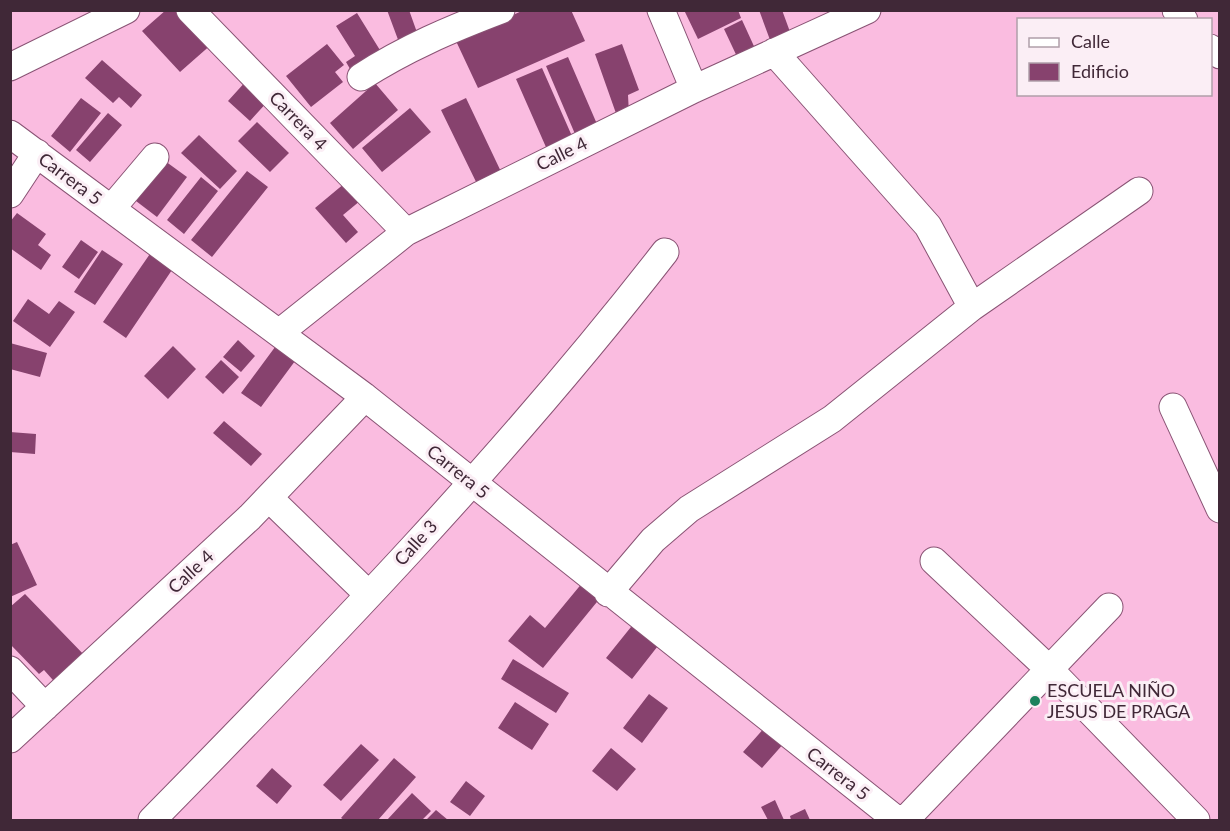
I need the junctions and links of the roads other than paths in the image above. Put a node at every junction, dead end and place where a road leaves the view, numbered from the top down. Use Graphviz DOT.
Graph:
graph roads {
  1 [pos="126,10"];
  2 [pos="190,10"];
  3 [pos="501,10"];
  4 [pos="661,10"];
  5 [pos="867,10"];
  6 [pos="774,52"];
  7 [pos="10,67"];
  8 [pos="361,77"];
  9 [pos="694,89"];
  10 [pos="10,134"];
  11 [pos="37,153"];
  12 [pos="155,157"];
  13 [pos="1139,191"];
  14 [pos="10,194"];
  15 [pos="111,209"];
  16 [pos="406,232"];
  17 [pos="665,252"];
  18 [pos="972,307"];
  19 [pos="279,333"];
  20 [pos="365,398"];
  21 [pos="1173,407"];
  22 [pos="471,483"];
  23 [pos="269,498"];
  24 [pos="1220,509"];
  25 [pos="934,561"];
  26 [pos="608,593"];
  27 [pos="369,595"];
  28 [pos="1109,607"];
  29 [pos="1049,669"];
  30 [pos="10,670"];
  31 [pos="45,707"];
  32 [pos="10,739"];
  33 [pos="152,820"];
  34 [pos="897,820"];
  35 [pos="905,820"];
  36 [pos="1196,820"];
  1 -- 7 [label="street"];
  2 -- 16 [label="street, Carrera 4"];
  3 -- 8 [label="street"];
  4 -- 9 [label="street"];
  5 -- 6 [label="street, Calle 4"];
  6 -- 9 [label="street, Calle 4"];
  6 -- 18 [label="street"];
  9 -- 16 [label="street, Calle 4"];
  10 -- 11 [label="street, Carrera 5"];
  11 -- 14 [label="street"];
  11 -- 15 [label="street, Carrera 5"];
  12 -- 15 [label="street"];
  13 -- 18 [label="street"];
  15 -- 19 [label="street, Carrera 5"];
  16 -- 19 [label="street, Calle 4"];
  17 -- 22 [label="street, Calle 3"];
  18 -- 26 [label="street"];
  19 -- 20 [label="street, Carrera 5"];
  20 -- 22 [label="street, Carrera 5"];
  20 -- 23 [label="street, Calle 4"];
  21 -- 24 [label="street"];
  22 -- 26 [label="street, Carrera 5"];
  22 -- 27 [label="street, Calle 3"];
  23 -- 27 [label="street"];
  23 -- 31 [label="street, Calle 4"];
  25 -- 29 [label="street"];
  26 -- 34 [label="street, Carrera 5"];
  27 -- 33 [label="street, Calle 3"];
  28 -- 29 [label="street"];
  29 -- 35 [label="street"];
  29 -- 36 [label="street"];
  30 -- 31 [label="street"];
  31 -- 32 [label="street, Calle 4"];
}
